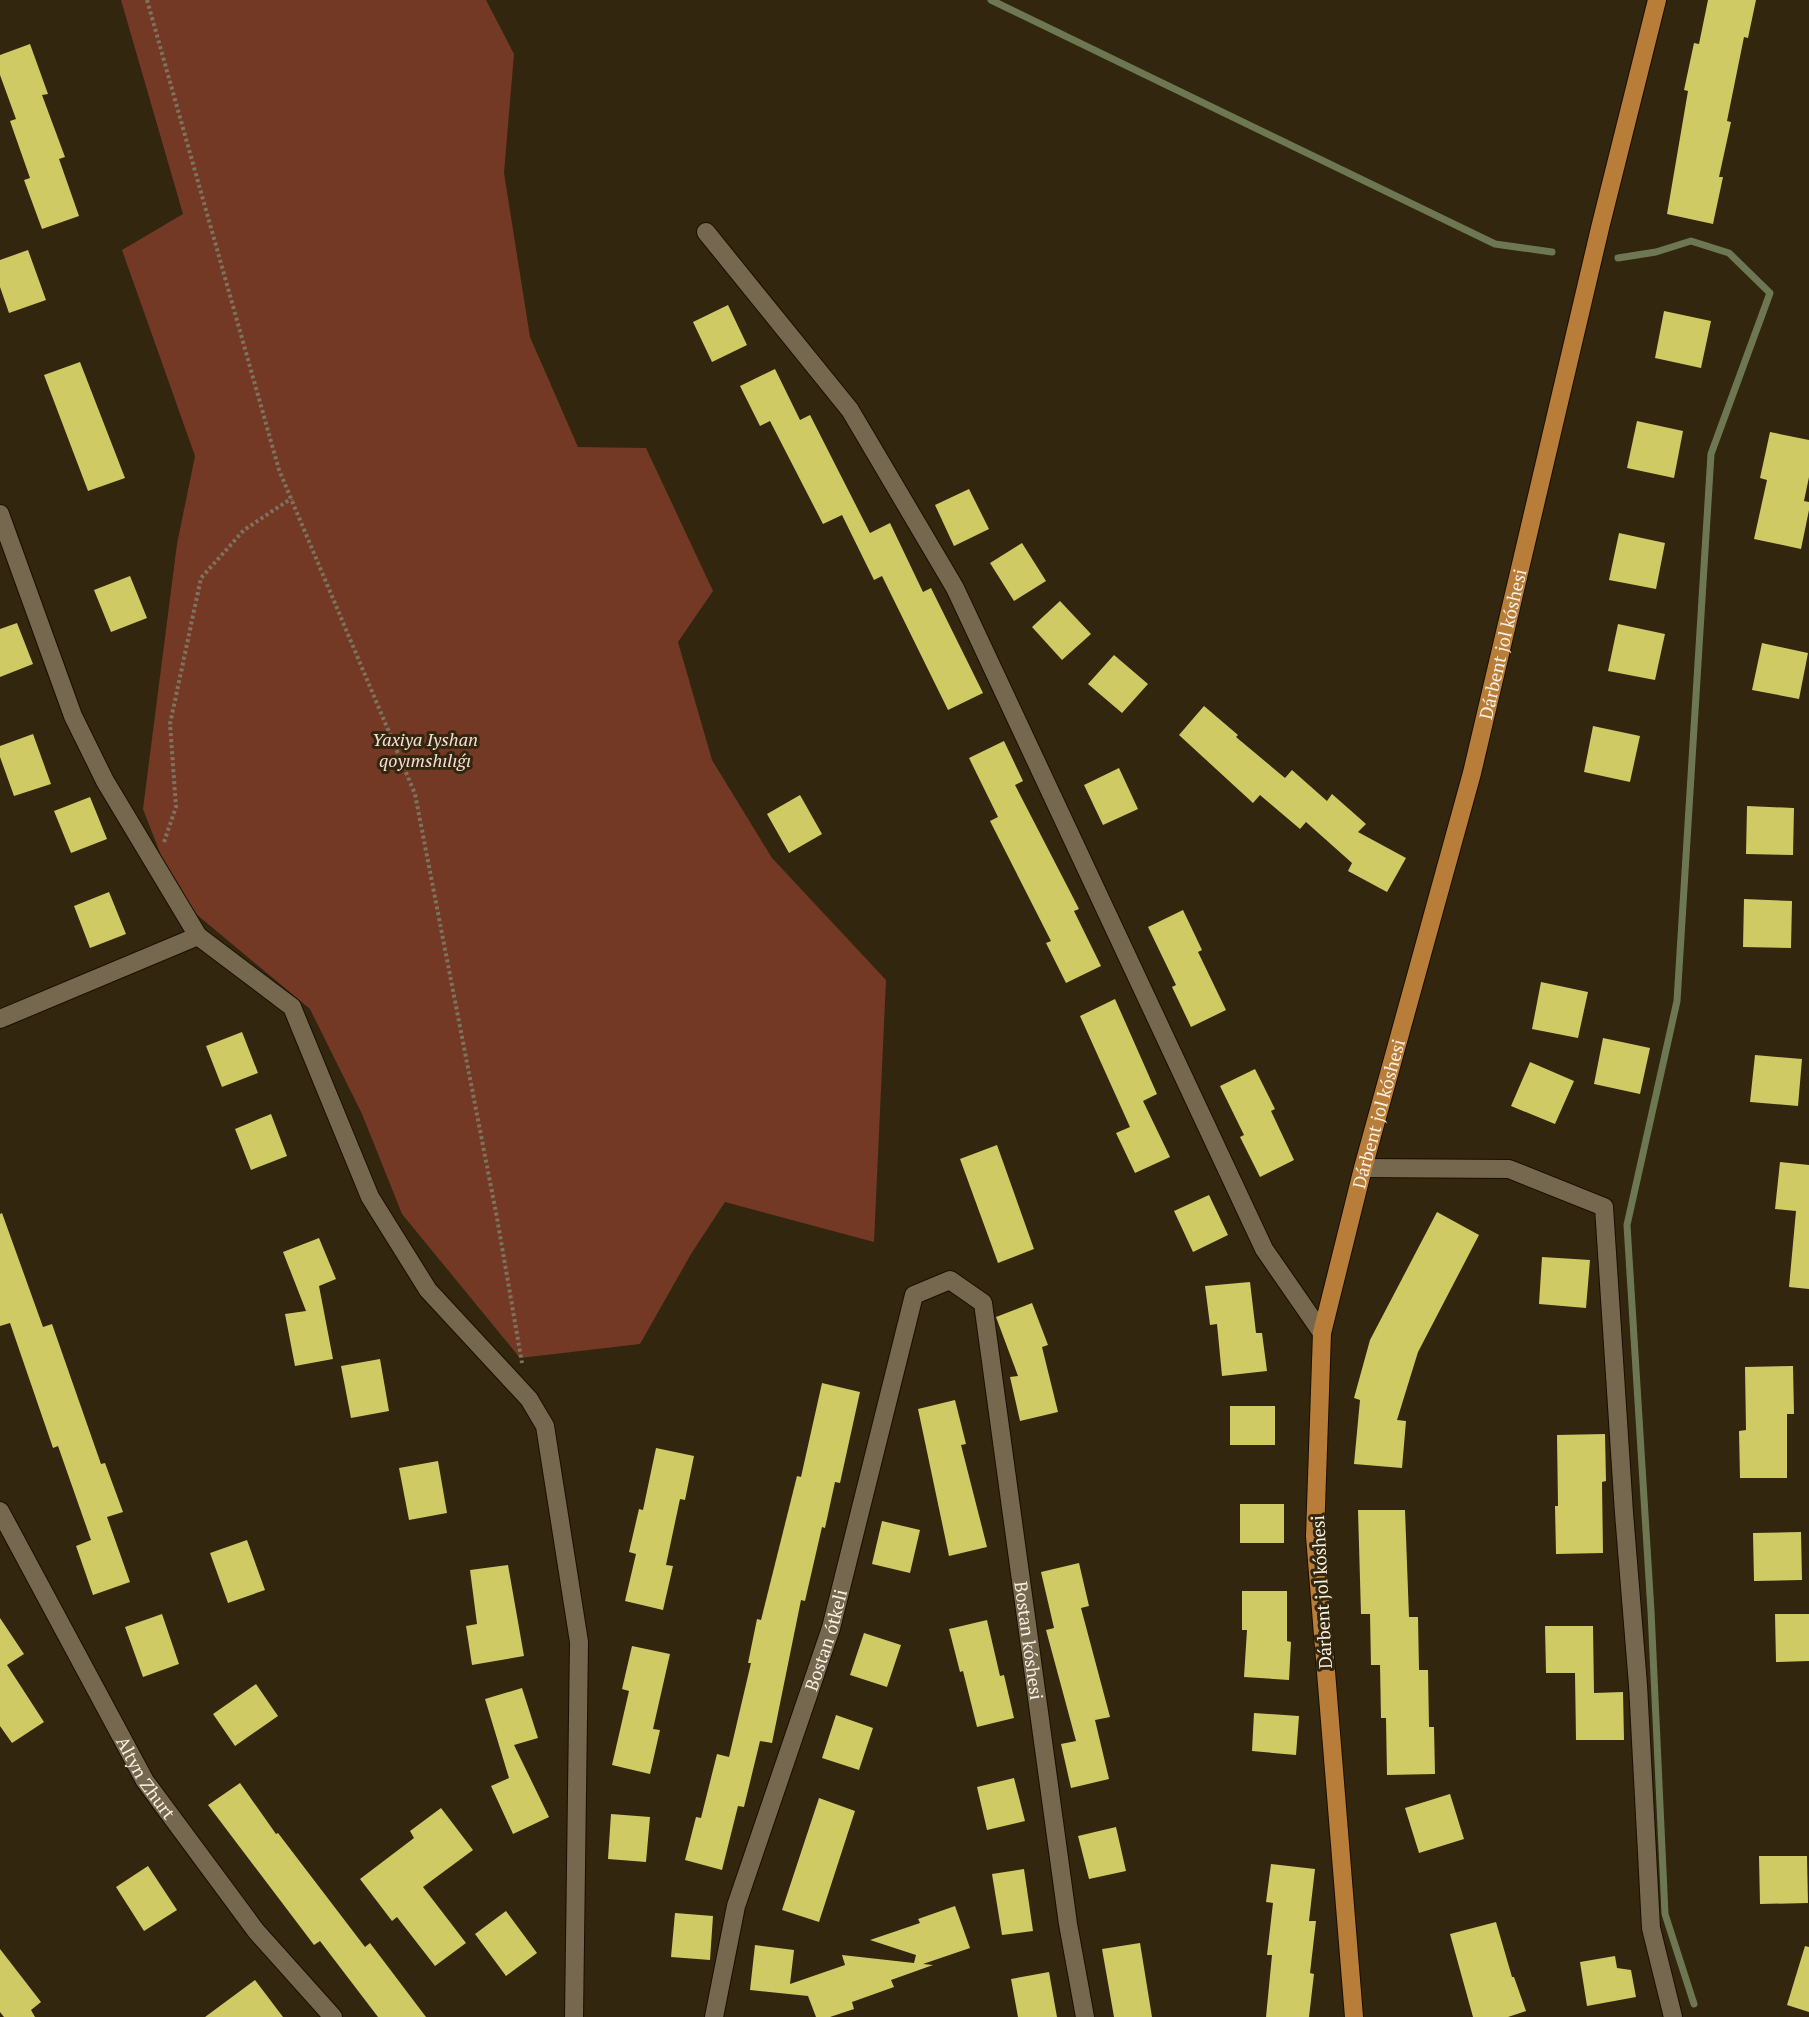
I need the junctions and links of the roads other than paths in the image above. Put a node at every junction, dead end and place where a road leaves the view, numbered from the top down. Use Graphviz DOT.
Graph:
graph roads {
  1 [pos="1657,0"];
  2 [pos="706,232"];
  3 [pos="0,514"];
  4 [pos="198,936"];
  5 [pos="0,1019"];
  6 [pos="1363,1168"];
  7 [pos="950,1280"];
  8 [pos="1322,1333"];
  9 [pos="0,1511"];
  10 [pos="333,2017"];
  11 [pos="574,2017"];
  12 [pos="714,2017"];
  13 [pos="1085,2017"];
  14 [pos="1354,2017"];
  15 [pos="1673,2017"];
  1 -- 6 [label="main road, Dárbent jol kóshesi"];
  2 -- 8 [label="street"];
  3 -- 4 [label="street"];
  4 -- 5 [label="street"];
  4 -- 11 [label="street"];
  6 -- 8 [label="main road, Dárbent jol kóshesi"];
  6 -- 15 [label="street"];
  7 -- 12 [label="street, Bostan ótkeli"];
  7 -- 13 [label="street, Bostan kóshesi"];
  8 -- 14 [label="main road, Dárbent jol kóshesi"];
  9 -- 10 [label="street, Altyn Zhurt"];
}
